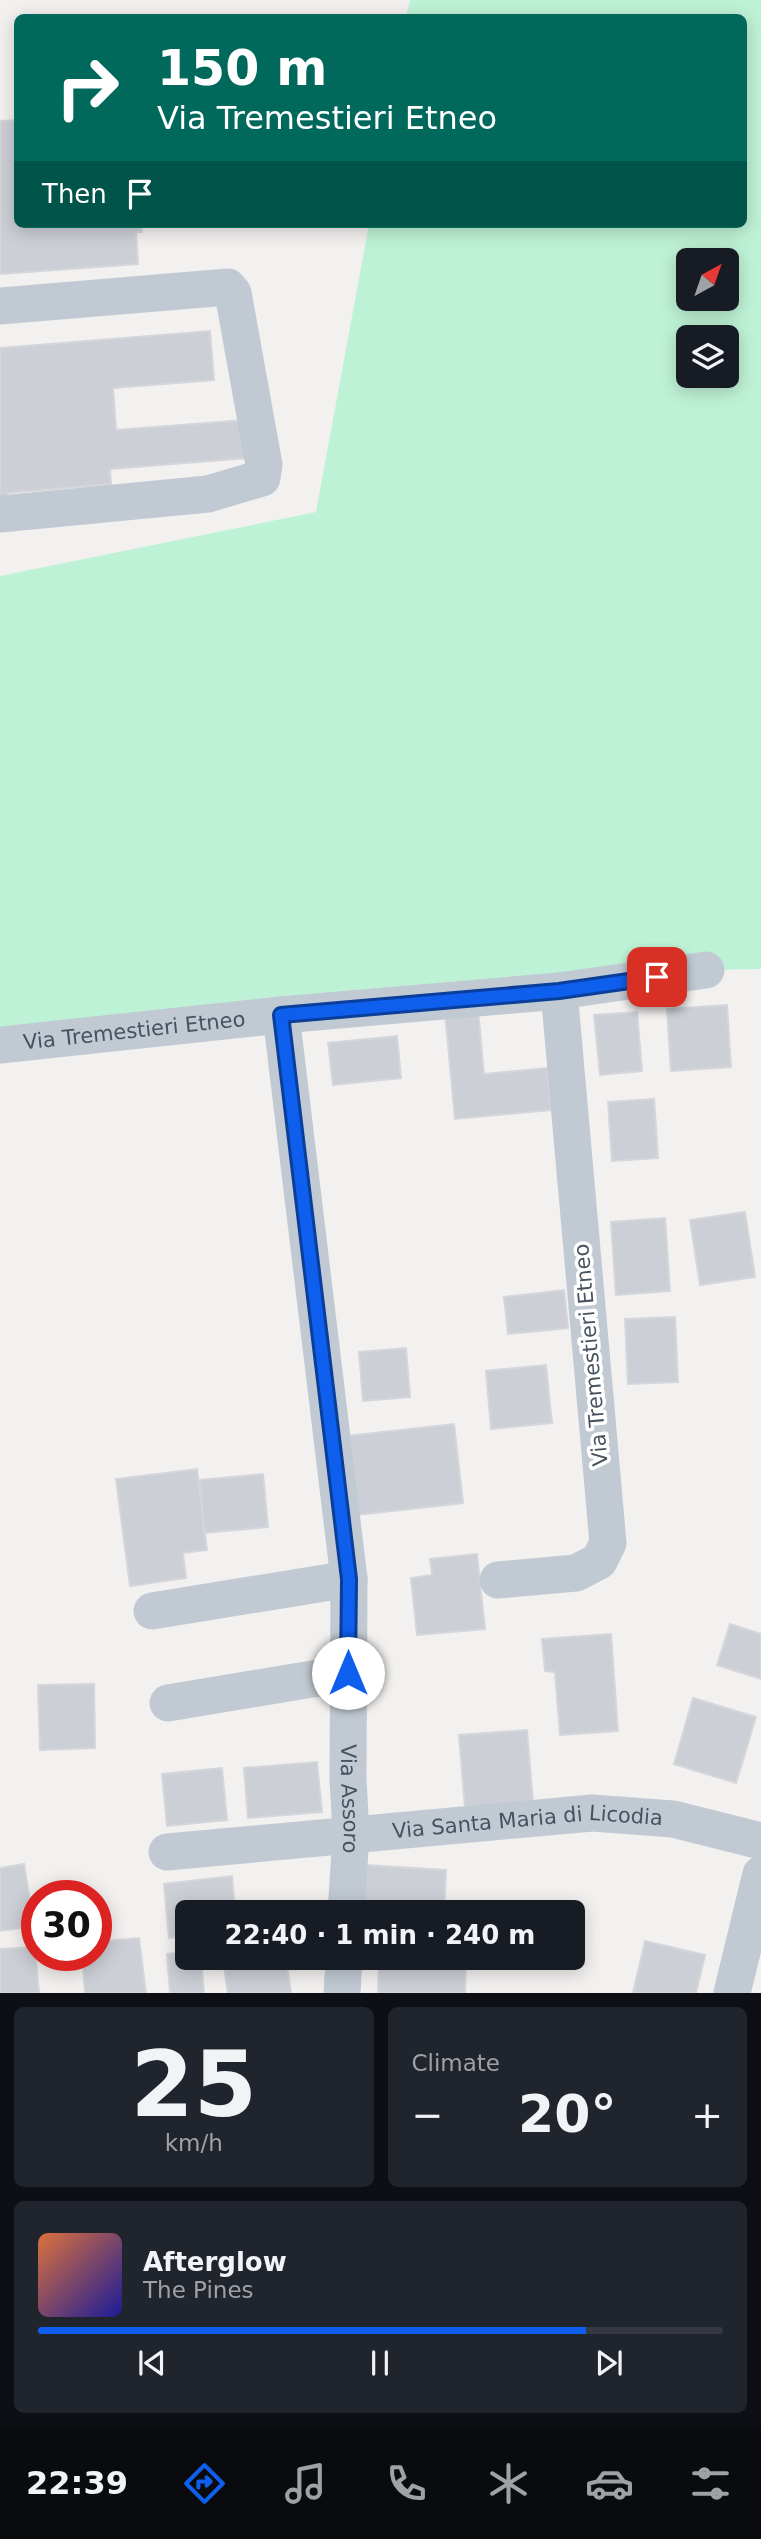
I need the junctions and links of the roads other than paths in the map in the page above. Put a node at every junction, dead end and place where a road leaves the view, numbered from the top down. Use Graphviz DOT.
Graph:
graph roads {
  1 [pos="0,306"];
  2 [pos="0,514"];
  3 [pos="706,971"];
  4 [pos="559,991"];
  5 [pos="281,1015"];
  6 [pos="0,1045"];
  7 [pos="349,1579"];
  8 [pos="498,1580"];
  9 [pos="152,1611"];
  10 [pos="348,1673"];
  11 [pos="168,1703"];
  12 [pos="351,1833"];
  13 [pos="761,1841"];
  14 [pos="167,1852"];
  15 [pos="761,1874"];
  16 [pos="347,1900"];
  17 [pos="343,1970"];
  18 [pos="342,1993"];
  19 [pos="732,1993"];
  1 -- 2 [label="street"];
  3 -- 4 [label="street, Via Tremestieri Etneo"];
  4 -- 5 [label="street, Via Tremestieri Etneo"];
  4 -- 8 [label="street, Via Tremestieri Etneo"];
  5 -- 6 [label="street, Via Tremestieri Etneo"];
  5 -- 7 [label="street, Via Assoro"];
  7 -- 9 [label="street"];
  7 -- 10 [label="street, Via Assoro"];
  10 -- 11 [label="street"];
  10 -- 12 [label="street, Via Assoro"];
  12 -- 13 [label="street, Via Santa Maria di Licodia"];
  12 -- 14 [label="street, Via Santa Maria di Licodia"];
  12 -- 16 [label="street, Via Assoro"];
  15 -- 19 [label="street"];
  17 -- 18 [label="street"];
}
